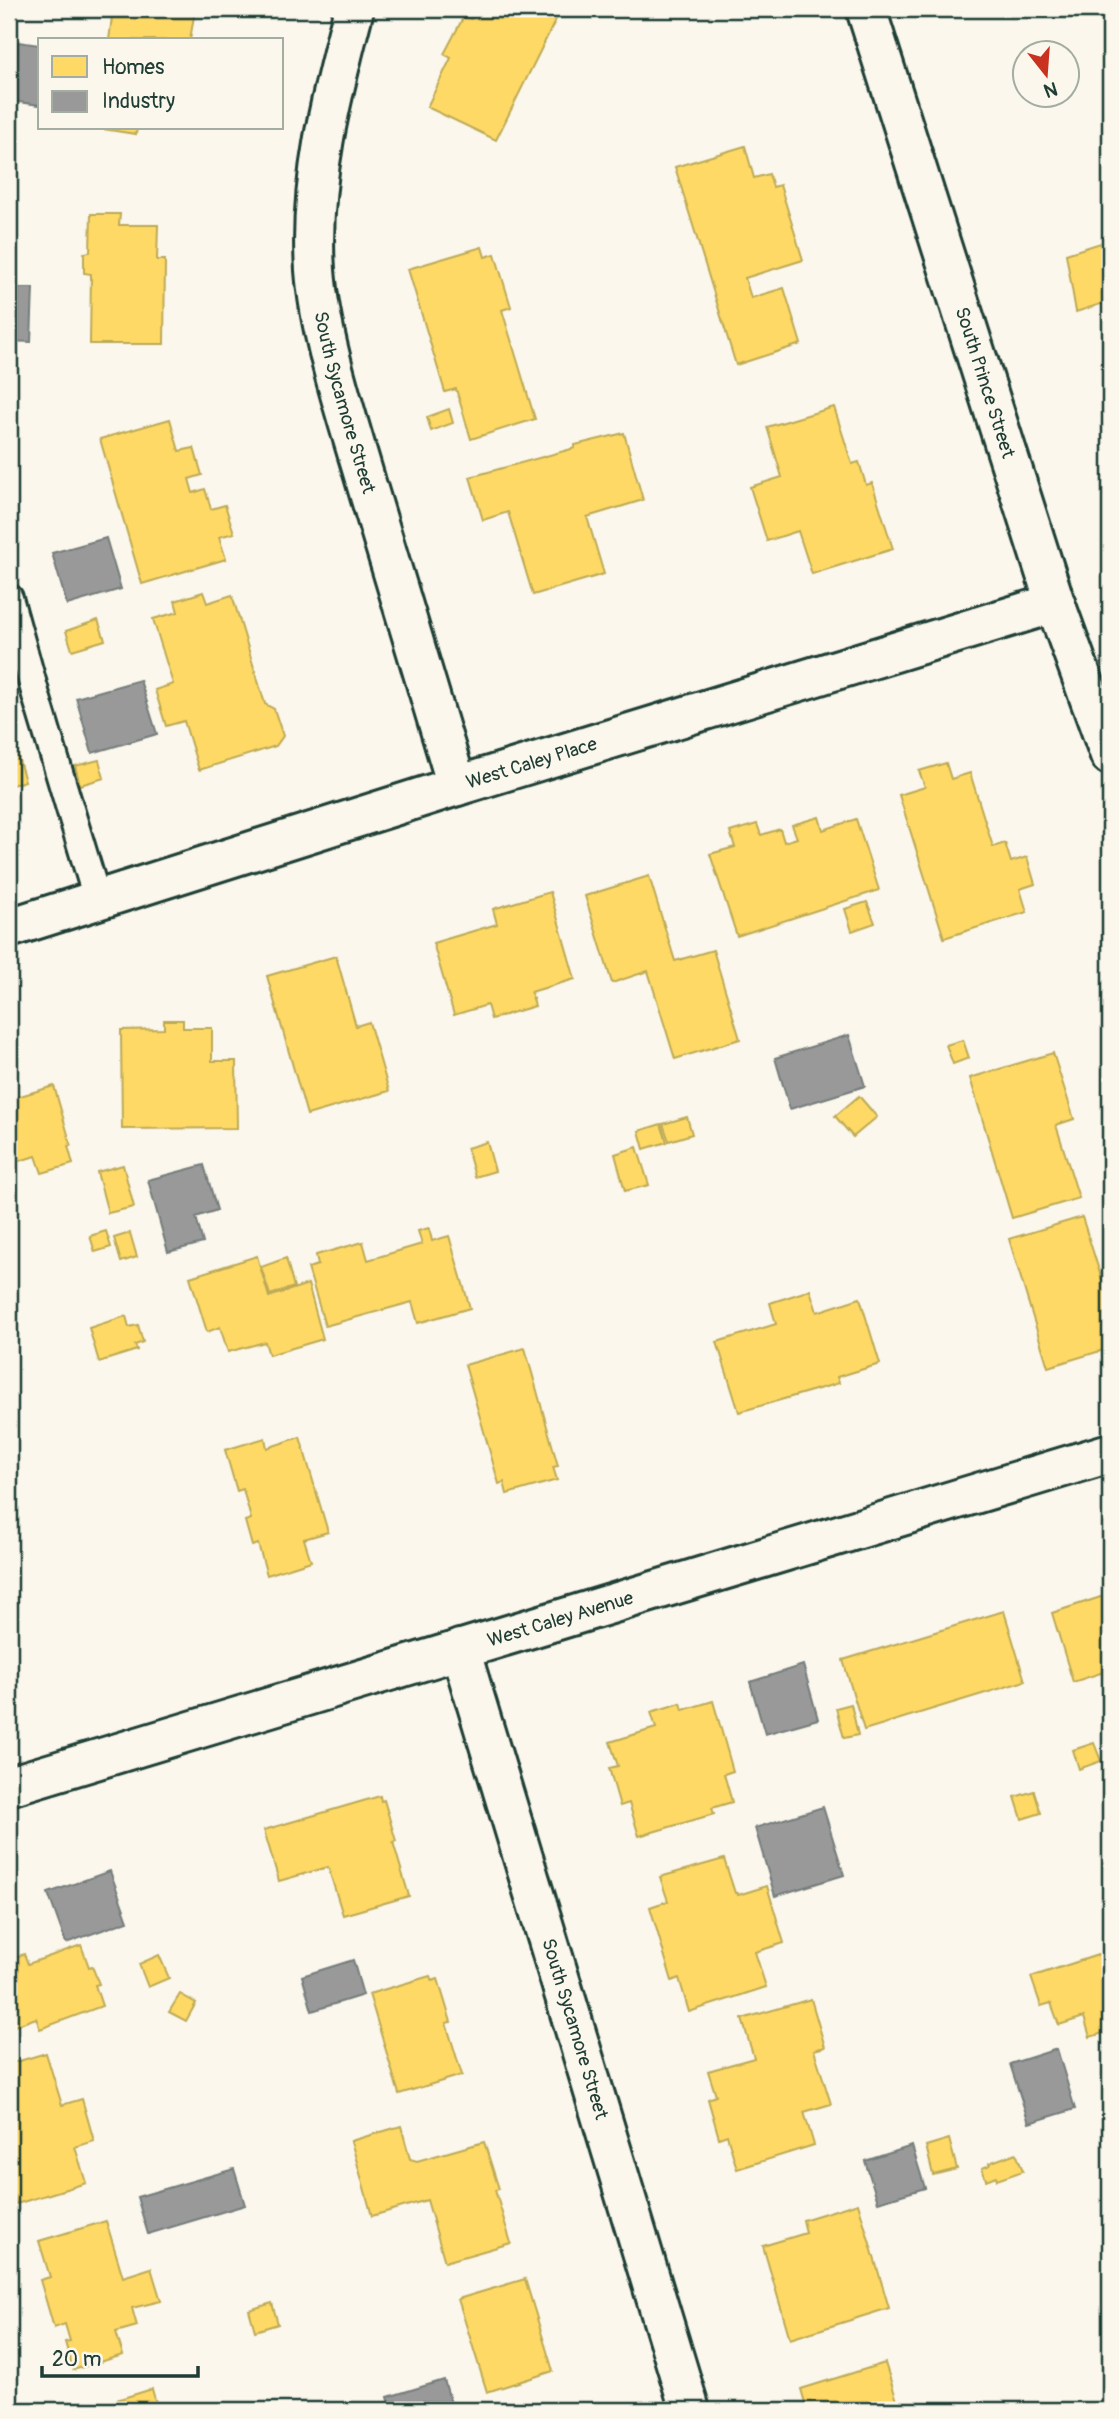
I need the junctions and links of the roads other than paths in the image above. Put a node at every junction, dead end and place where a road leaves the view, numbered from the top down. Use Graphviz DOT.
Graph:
graph roads {
  1 [pos="354,9"];
  2 [pos="866,9"];
  3 [pos="9,598"];
  4 [pos="1055,603"];
  5 [pos="1110,755"];
  6 [pos="457,786"];
  7 [pos="98,902"];
  8 [pos="9,928"];
  9 [pos="1110,1453"];
  10 [pos="460,1649"];
  11 [pos="9,1786"];
  12 [pos="690,2410"];
  1 -- 6 [label="street, South Sycamore Street"];
  2 -- 4 [label="street, South Prince Street"];
  3 -- 7 [label="lane"];
  4 -- 5 [label="street, South Prince Street"];
  4 -- 6 [label="street, West Caley Place"];
  6 -- 7 [label="street, West Caley Place"];
  7 -- 8 [label="street, West Caley Place"];
  9 -- 10 [label="street, West Caley Avenue"];
  10 -- 11 [label="street, West Caley Avenue"];
  10 -- 12 [label="street, South Sycamore Street"];
}
